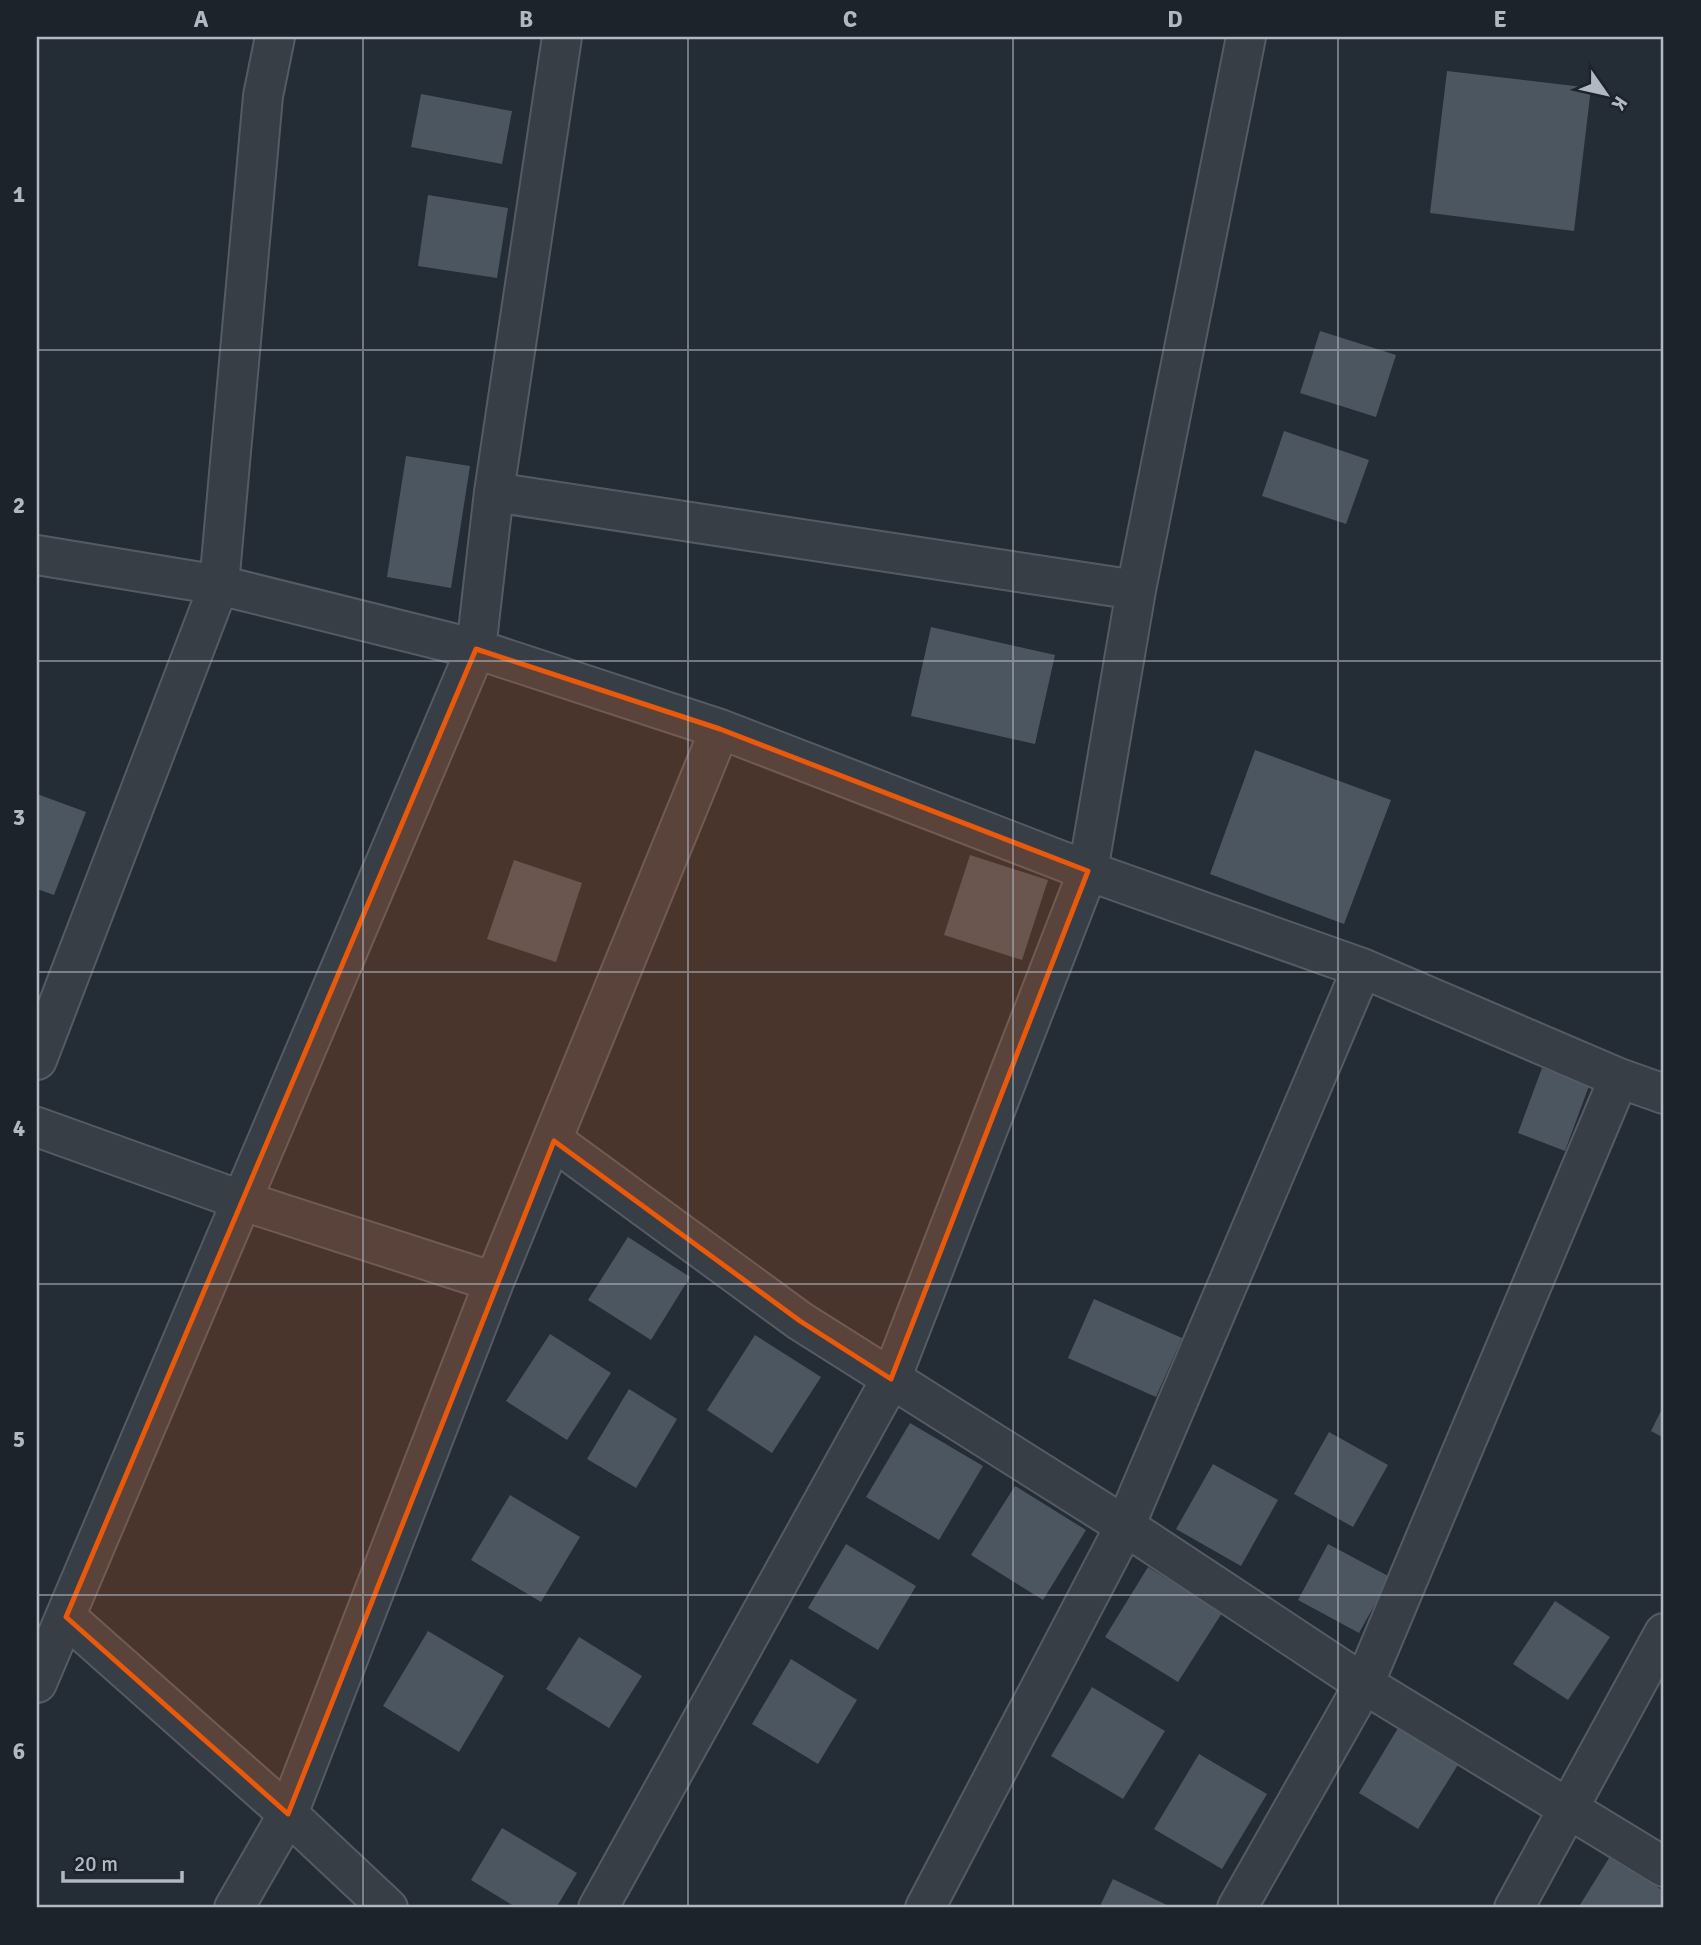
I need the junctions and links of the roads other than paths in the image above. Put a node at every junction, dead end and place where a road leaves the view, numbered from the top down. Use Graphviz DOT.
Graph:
graph roads {
  1 [pos="275,37"];
  2 [pos="562,37"];
  3 [pos="1246,37"];
  4 [pos="494,492"];
  5 [pos="37,555"];
  6 [pos="219,585"];
  7 [pos="1136,590"];
  8 [pos="476,649"];
  9 [pos="720,729"];
  10 [pos="1088,871"];
  11 [pos="1362,968"];
  12 [pos="37,1060"];
  13 [pos="1619,1078"];
  14 [pos="1664,1094"];
  15 [pos="37,1127"];
  16 [pos="554,1141"];
  17 [pos="243,1201"];
  18 [pos="495,1282"];
  19 [pos="891,1379"];
  20 [pos="1125,1526"];
  21 [pos="66,1617"];
  22 [pos="1664,1633"];
  23 [pos="37,1683"];
  24 [pos="1364,1684"];
  25 [pos="1567,1809"];
  26 [pos="288,1814"];
  27 [pos="1664,1867"];
  28 [pos="234,1908"];
  29 [pos="388,1908"];
  30 [pos="598,1908"];
  31 [pos="925,1908"];
  32 [pos="1237,1908"];
  33 [pos="1514,1908"];
  1 -- 6 [label="street"];
  2 -- 4 [label="street"];
  3 -- 7 [label="street"];
  4 -- 7 [label="street"];
  4 -- 8 [label="street"];
  5 -- 6 [label="street"];
  6 -- 8 [label="street"];
  6 -- 12 [label="street"];
  7 -- 10 [label="street"];
  8 -- 9 [label="street"];
  8 -- 17 [label="street"];
  9 -- 10 [label="street"];
  9 -- 16 [label="street"];
  10 -- 11 [label="street"];
  10 -- 19 [label="street"];
  11 -- 13 [label="street"];
  11 -- 20 [label="street"];
  13 -- 14 [label="street"];
  13 -- 24 [label="street"];
  15 -- 17 [label="street"];
  16 -- 18 [label="street"];
  16 -- 19 [label="street"];
  17 -- 18 [label="street"];
  17 -- 21 [label="street"];
  18 -- 26 [label="street"];
  19 -- 20 [label="street"];
  19 -- 30 [label="street"];
  20 -- 24 [label="street"];
  20 -- 31 [label="street"];
  21 -- 23 [label="street"];
  21 -- 26 [label="street"];
  22 -- 25 [label="street"];
  24 -- 25 [label="street"];
  24 -- 32 [label="street"];
  25 -- 27 [label="street"];
  25 -- 33 [label="street"];
  26 -- 28 [label="street"];
  26 -- 29 [label="street"];
}
